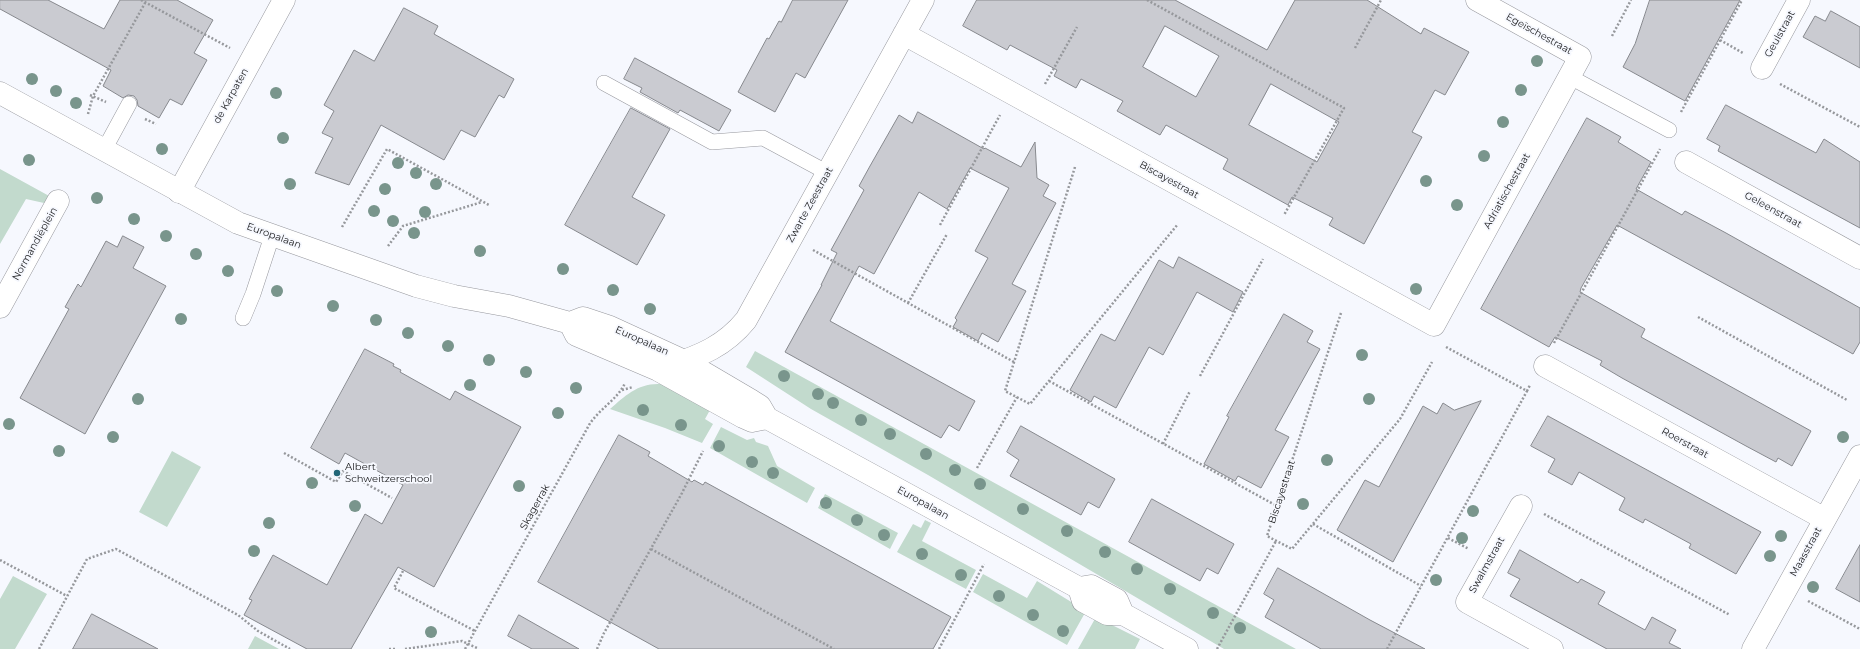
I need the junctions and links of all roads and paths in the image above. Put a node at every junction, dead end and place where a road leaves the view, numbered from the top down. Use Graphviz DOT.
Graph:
graph roads {
  1 [pos="141,0"];
  2 [pos="284,0"];
  3 [pos="923,0"];
  4 [pos="1147,0"];
  5 [pos="1381,0"];
  6 [pos="1477,0"];
  7 [pos="1631,0"];
  8 [pos="1742,0"];
  9 [pos="1799,0"];
  10 [pos="145,2"];
  11 [pos="1077,27"];
  12 [pos="904,34"];
  13 [pos="1612,36"];
  14 [pos="1720,40"];
  15 [pos="217,41"];
  16 [pos="1355,48"];
  17 [pos="1580,57"];
  18 [pos="1761,68"];
  19 [pos="1570,77"];
  20 [pos="604,83"];
  21 [pos="1043,88"];
  22 [pos="0,93"];
  23 [pos="95,93"];
  24 [pos="1687,102"];
  25 [pos="129,104"];
  26 [pos="1003,110"];
  27 [pos="1860,128"];
  28 [pos="1669,130"];
  29 [pos="1662,146"];
  30 [pos="104,150"];
  31 [pos="1686,162"];
  32 [pos="1075,167"];
  33 [pos="828,173"];
  34 [pos="179,192"];
  35 [pos="58,202"];
  36 [pos="483,202"];
  37 [pos="488,205"];
  38 [pos="1282,220"];
  39 [pos="1178,224"];
  40 [pos="940,225"];
  41 [pos="342,227"];
  42 [pos="947,234"];
  43 [pos="272,236"];
  44 [pos="388,246"];
  45 [pos="814,250"];
  46 [pos="1266,254"];
  47 [pos="1860,258"];
  48 [pos="908,303"];
  49 [pos="0,307"];
  50 [pos="1341,313"];
  51 [pos="1698,317"];
  52 [pos="243,318"];
  53 [pos="570,323"];
  54 [pos="1434,325"];
  55 [pos="1443,345"];
  56 [pos="684,361"];
  57 [pos="1014,362"];
  58 [pos="1432,362"];
  59 [pos="1544,366"];
  60 [pos="658,370"];
  61 [pos="1200,376"];
  62 [pos="1049,381"];
  63 [pos="632,387"];
  64 [pos="1527,391"];
  65 [pos="1190,392"];
  66 [pos="1017,397"];
  67 [pos="1847,400"];
  68 [pos="767,418"];
  69 [pos="1163,444"];
  70 [pos="703,451"];
  71 [pos="284,453"];
  72 [pos="1859,461"];
  73 [pos="977,468"];
  74 [pos="392,498"];
  75 [pos="1277,506"];
  76 [pos="1521,506"];
  77 [pos="1543,514"];
  78 [pos="1825,519"];
  79 [pos="1313,524"];
  80 [pos="1448,538"];
  81 [pos="1276,541"];
  82 [pos="1464,547"];
  83 [pos="651,549"];
  84 [pos="0,560"];
  85 [pos="403,572"];
  86 [pos="979,572"];
  87 [pos="1422,586"];
  88 [pos="67,596"];
  89 [pos="1817,606"];
  90 [pos="1730,615"];
  91 [pos="1860,629"];
  92 [pos="475,631"];
  93 [pos="468,644"];
  94 [pos="477,648"];
  95 [pos="38,649"];
  96 [pos="290,649"];
  97 [pos="389,649"];
  98 [pos="396,649"];
  99 [pos="405,649"];
  100 [pos="465,649"];
  101 [pos="597,649"];
  102 [pos="834,649"];
  103 [pos="939,649"];
  104 [pos="1186,649"];
  105 [pos="1217,649"];
  106 [pos="1387,649"];
  107 [pos="1552,649"];
  108 [pos="1753,649"];
  1 -- 10 [label="path"];
  2 -- 34 [label="street, de Karpaten"];
  3 -- 12 [label="street, Zwarte Zeestraat"];
  4 -- 38 [label="path"];
  5 -- 16 [label="path"];
  6 -- 17 [label="street, Egeïschestraat"];
  7 -- 13 [label="path"];
  8 -- 14 [label="path"];
  9 -- 18 [label="street, Geulstraat"];
  10 -- 15 [label="path"];
  10 -- 23 [label="path"];
  11 -- 21 [label="path"];
  12 -- 33 [label="street, Zwarte Zeestraat"];
  12 -- 54 [label="street, Biscayestraat"];
  14 -- 18 [label="path"];
  14 -- 24 [label="path"];
  17 -- 19 [label="street, Adriatischestraat"];
  18 -- 27 [label="path"];
  19 -- 28 [label="lane"];
  19 -- 54 [label="street, Adriatischestraat"];
  20 -- 33 [label="lane"];
  22 -- 30 [label="street, Europalaan"];
  25 -- 30 [label="lane"];
  26 -- 40 [label="path"];
  29 -- 59 [label="path"];
  30 -- 34 [label="street, Europalaan"];
  31 -- 47 [label="street, Geleenstraat"];
  32 -- 57 [label="path"];
  33 -- 56 [label="street, Zwarte Zeestraat"];
  34 -- 43 [label="street, Europalaan"];
  35 -- 49 [label="street, Normandiëplein"];
  36 -- 37 [label="path"];
  36 -- 41 [label="path"];
  36 -- 44 [label="path"];
  39 -- 62 [label="path"];
  42 -- 48 [label="path"];
  43 -- 52 [label="lane"];
  43 -- 53 [label="street, Europalaan"];
  45 -- 48 [label="path"];
  46 -- 61 [label="path"];
  48 -- 57 [label="path"];
  50 -- 75 [label="path, Biscayestraat"];
  51 -- 67 [label="path"];
  53 -- 56 [label="street, Europalaan"];
  53 -- 60 [label="street, Europalaan"];
  55 -- 64 [label="path"];
  56 -- 60 [label="street, Zwarte Zeestraat"];
  56 -- 68 [label="street, Europalaan"];
  57 -- 66 [label="path"];
  58 -- 79 [label="path"];
  59 -- 64 [label="path"];
  59 -- 78 [label="street, Roerstraat"];
  60 -- 68 [label="street, Europalaan"];
  62 -- 66 [label="path"];
  62 -- 69 [label="path"];
  63 -- 92 [label="path, Skagerrak"];
  64 -- 80 [label="path"];
  65 -- 69 [label="path"];
  66 -- 73 [label="path"];
  68 -- 104 [label="street, Europalaan"];
  69 -- 75 [label="path"];
  70 -- 83 [label="path"];
  71 -- 74 [label="path"];
  72 -- 78 [label="street, Maasstraat"];
  75 -- 81 [label="path, Biscayestraat"];
  76 -- 107 [label="street, Swalmstraat"];
  77 -- 90 [label="path"];
  78 -- 108 [label="street, Maasstraat"];
  79 -- 81 [label="path"];
  79 -- 87 [label="path"];
  80 -- 82 [label="path"];
  80 -- 87 [label="path"];
  81 -- 105 [label="path"];
  83 -- 101 [label="path"];
  83 -- 102 [label="path"];
  84 -- 88 [label="path"];
  85 -- 92 [label="path"];
  86 -- 103 [label="path"];
  87 -- 106 [label="path"];
  88 -- 95 [label="path"];
  88 -- 96 [label="path"];
  89 -- 91 [label="path"];
  92 -- 93 [label="path, Skagerrak"];
  93 -- 94 [label="path"];
  93 -- 99 [label="path"];
  93 -- 100 [label="path, Skagerrak"];
  97 -- 98 [label="path"];
}
